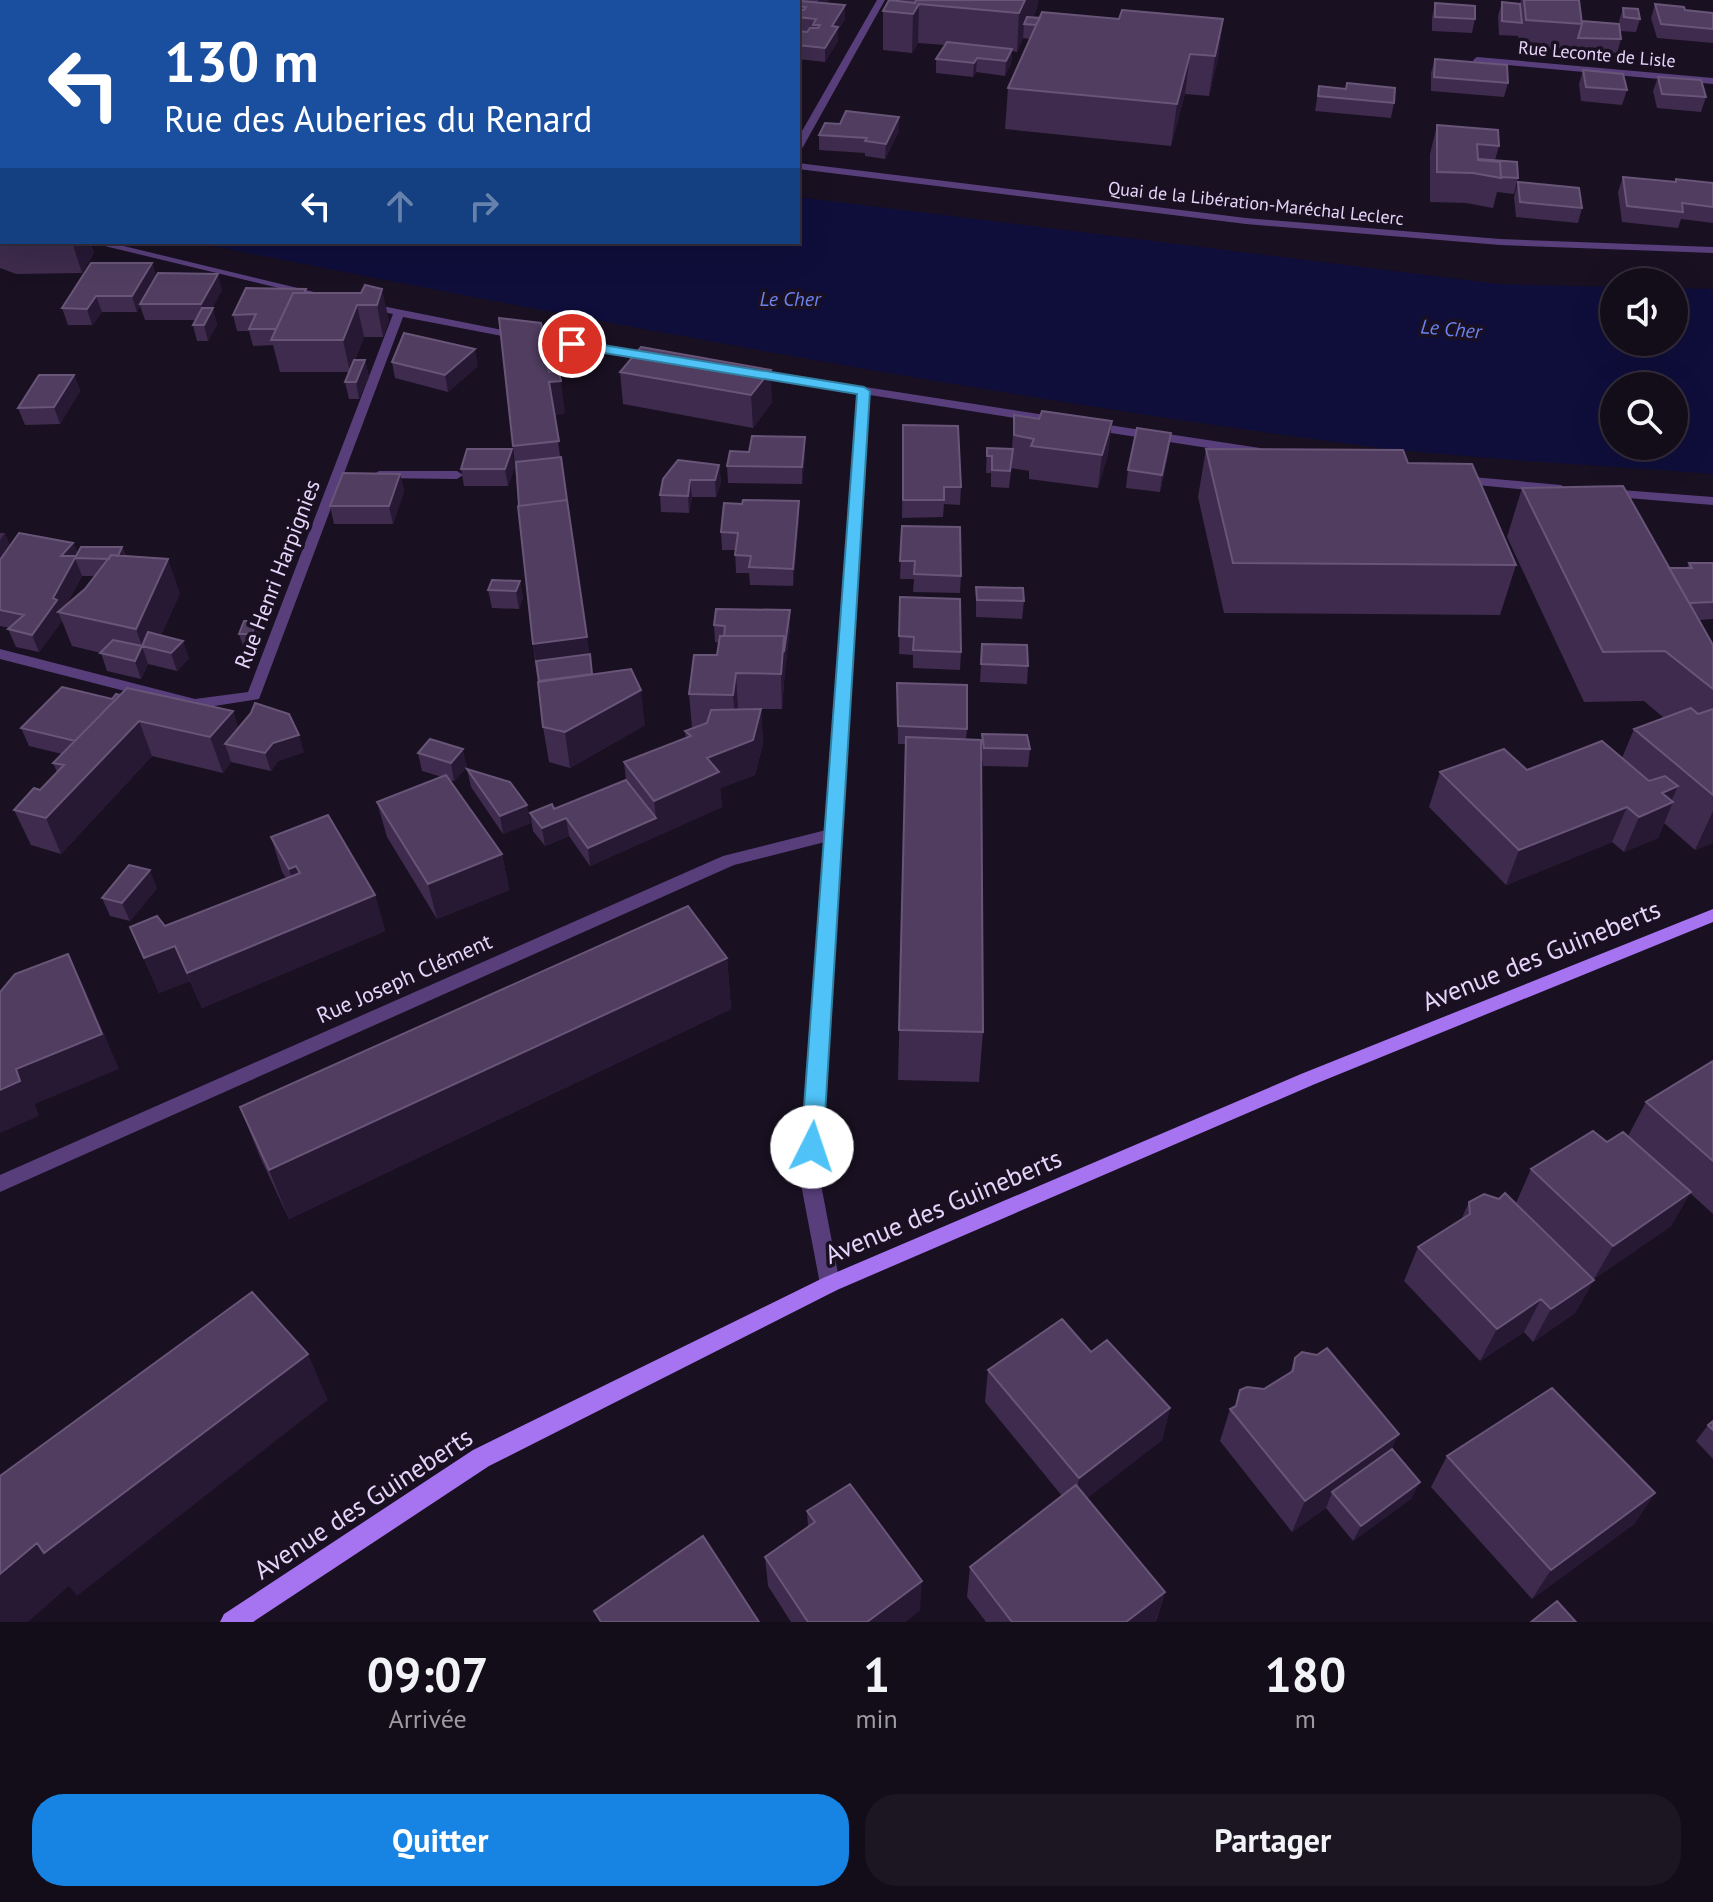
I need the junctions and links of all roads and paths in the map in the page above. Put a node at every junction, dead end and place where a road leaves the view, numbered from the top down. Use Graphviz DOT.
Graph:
graph roads {
  1 [pos="881,0"];
  2 [pos="1477,60"];
  3 [pos="1713,81"];
  4 [pos="800,143"];
  5 [pos="800,166"];
  6 [pos="102,244"];
  7 [pos="1713,250"];
  8 [pos="399,313"];
  9 [pos="666,359"];
  10 [pos="742,372"];
  11 [pos="864,391"];
  12 [pos="1270,454"];
  13 [pos="367,475"];
  14 [pos="457,475"];
  15 [pos="1453,479"];
  16 [pos="1574,490"];
  17 [pos="1590,492"];
  18 [pos="1713,501"];
  19 [pos="0,654"];
  20 [pos="833,834"];
  21 [pos="1713,915"];
  22 [pos="0,1184"];
  23 [pos="830,1284"];
  24 [pos="232,1622"];
  1 -- 4 [label="street"];
  2 -- 3 [label="street, Rue Leconte de Lisle"];
  5 -- 7 [label="street, Quai de la Libération-Maréchal Leclerc"];
  6 -- 8 [label="street"];
  8 -- 9 [label="street"];
  8 -- 19 [label="street, Rue Henri Harpignies"];
  10 -- 11 [label="street"];
  11 -- 12 [label="street"];
  11 -- 20 [label="street"];
  13 -- 14 [label="street"];
  15 -- 16 [label="street"];
  17 -- 18 [label="street"];
  20 -- 22 [label="street, Rue Joseph Clément"];
  20 -- 23 [label="street"];
  21 -- 23 [label="street, Avenue des Guineberts"];
  23 -- 24 [label="street, Avenue des Guineberts"];
}
